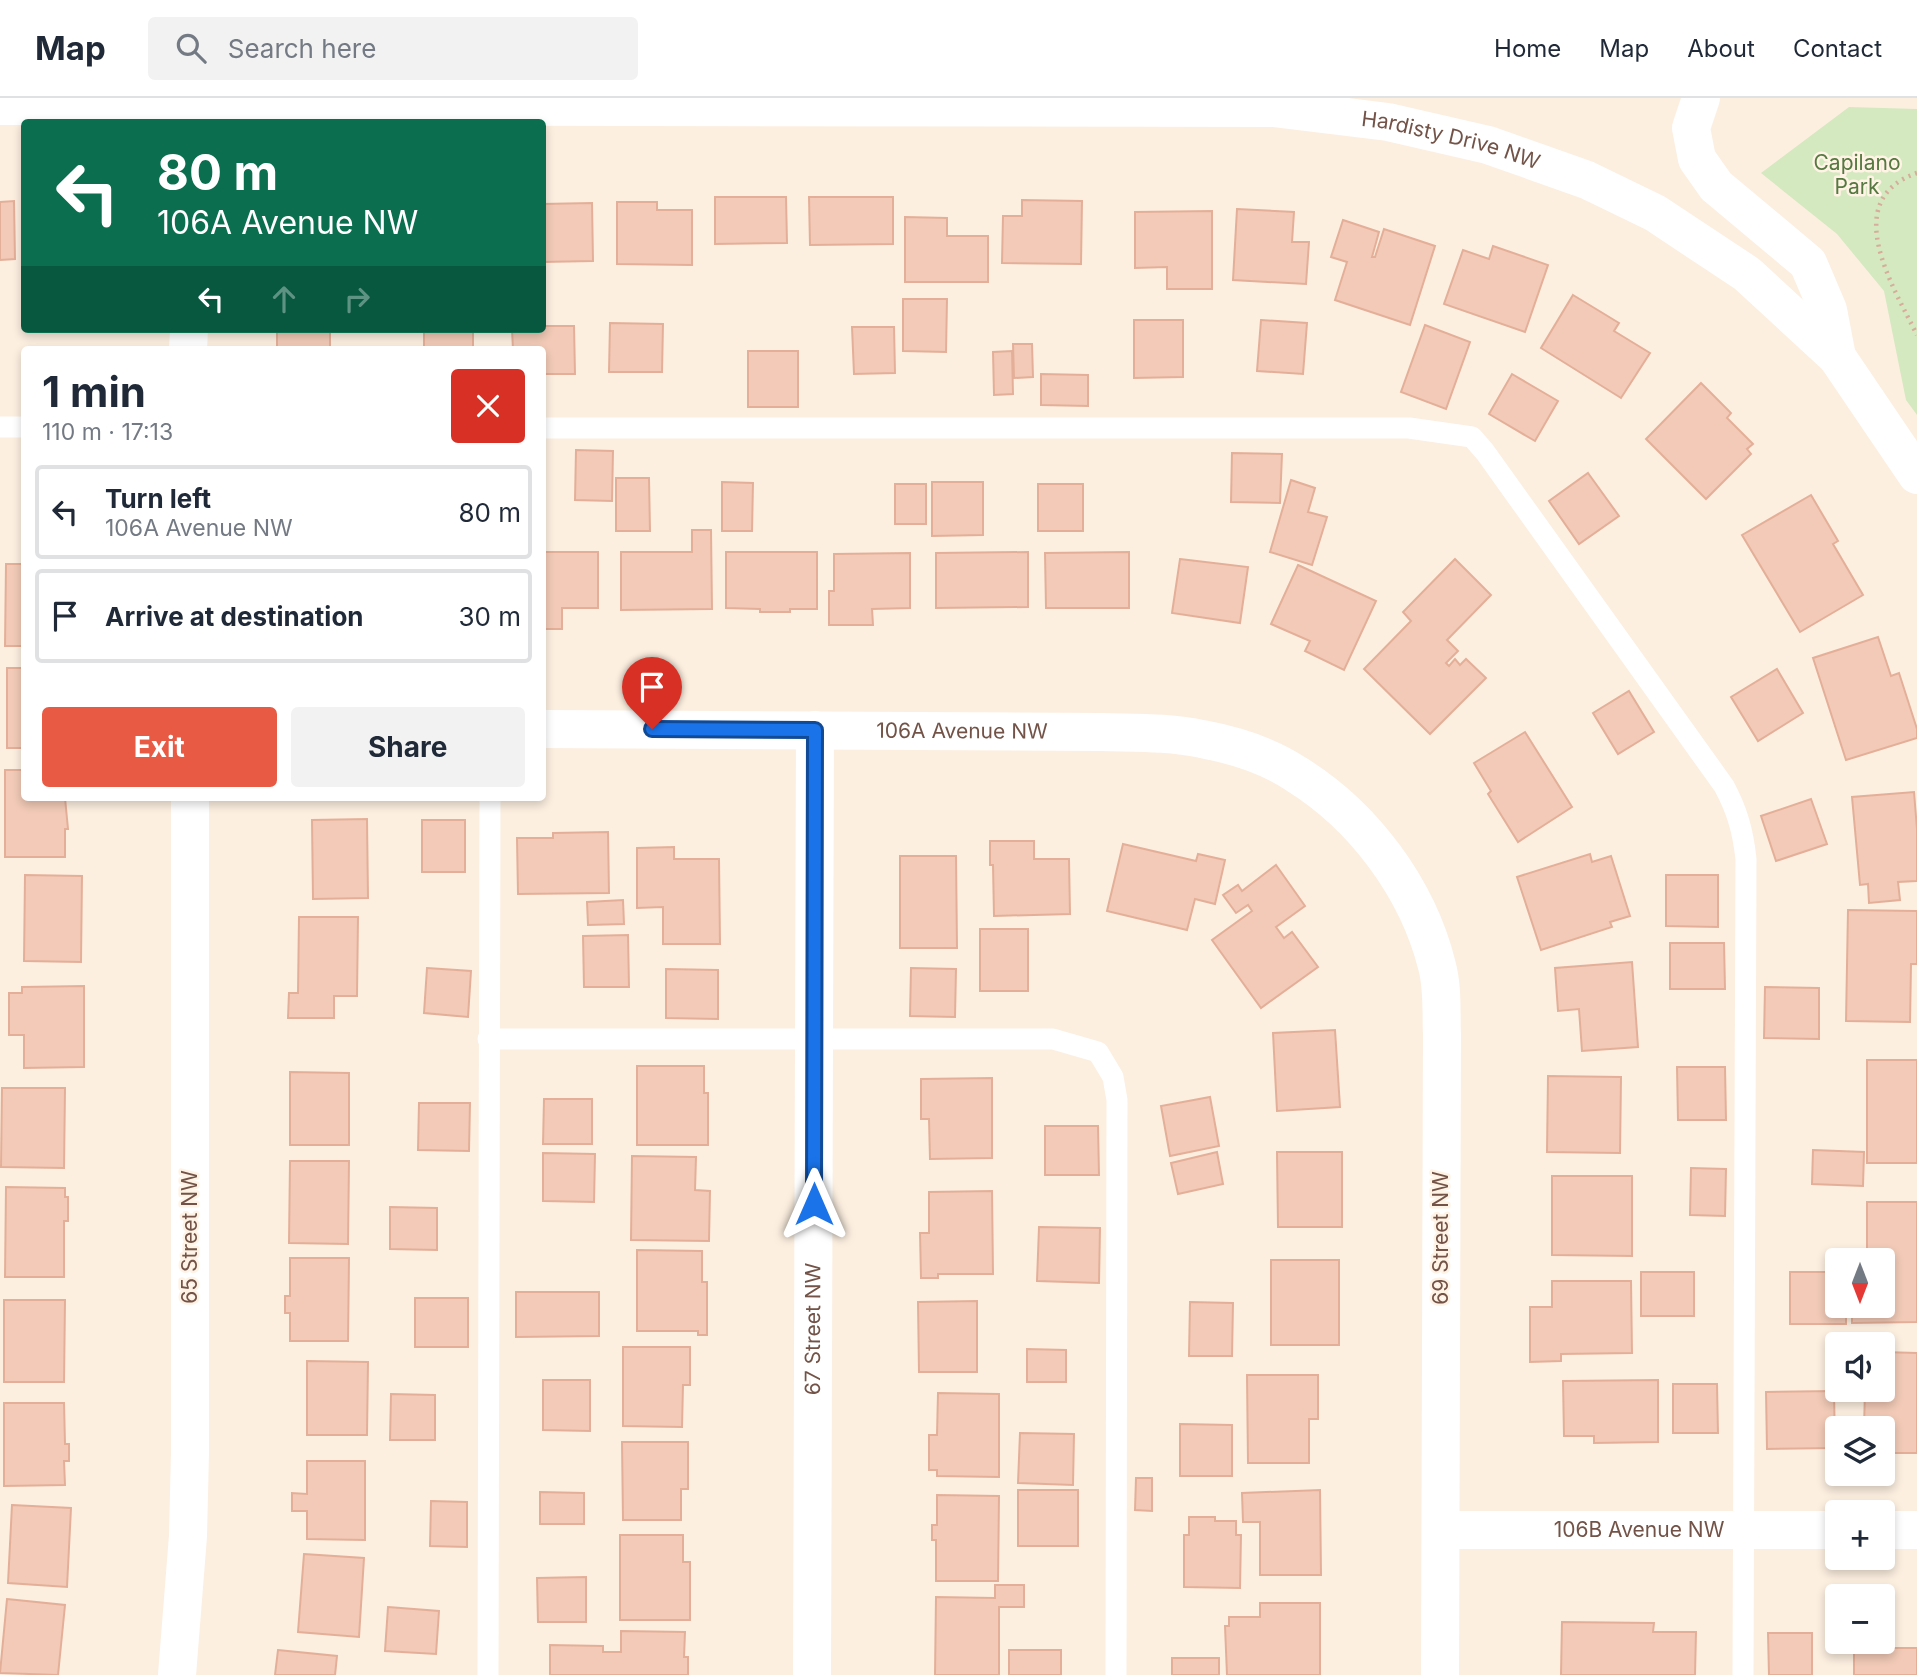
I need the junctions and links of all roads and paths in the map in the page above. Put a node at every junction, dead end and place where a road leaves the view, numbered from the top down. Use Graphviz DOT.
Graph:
graph roads {
  1 [pos="1701,98"];
  2 [pos="804,103"];
  3 [pos="0,106"];
  4 [pos="190,109"];
  5 [pos="1917,173"];
  6 [pos="1917,335"];
  7 [pos="1838,357"];
  8 [pos="0,427"];
  9 [pos="21,427"];
  10 [pos="546,428"];
  11 [pos="1917,475"];
  12 [pos="546,729"];
  13 [pos="815,730"];
  14 [pos="190,801"];
  15 [pos="489,801"];
  16 [pos="1357,823"];
  17 [pos="815,1037"];
  18 [pos="488,1039"];
  19 [pos="1441,1530"];
  20 [pos="1744,1530"];
  21 [pos="1825,1530"];
  22 [pos="1895,1530"];
  23 [pos="1917,1530"];
  24 [pos="177,1675"];
  25 [pos="488,1675"];
  26 [pos="812,1675"];
  27 [pos="1116,1675"];
  28 [pos="1440,1675"];
  29 [pos="1743,1675"];
  1 -- 7 [label="street"];
  2 -- 4 [label="street, Hardisty Drive NW"];
  2 -- 7 [label="street, Hardisty Drive NW"];
  3 -- 4 [label="street, Hardisty Drive NW"];
  5 -- 6 [label="path"];
  7 -- 11 [label="street, Hardisty Drive NW"];
  8 -- 9 [label="lane"];
  10 -- 20 [label="lane"];
  12 -- 13 [label="street, 106A Avenue NW"];
  13 -- 16 [label="street, 106A Avenue NW"];
  13 -- 17 [label="street, 67 Street NW"];
  14 -- 24 [label="street, 65 Street NW"];
  15 -- 18 [label="lane"];
  16 -- 19 [label="street, 69 Street NW"];
  17 -- 18 [label="lane"];
  17 -- 26 [label="street, 67 Street NW"];
  17 -- 27 [label="lane"];
  18 -- 25 [label="lane"];
  19 -- 20 [label="street, 106B Avenue NW"];
  19 -- 28 [label="street, 69 Street NW"];
  20 -- 21 [label="street, 106B Avenue NW"];
  20 -- 29 [label="lane"];
  22 -- 23 [label="street"];
}
